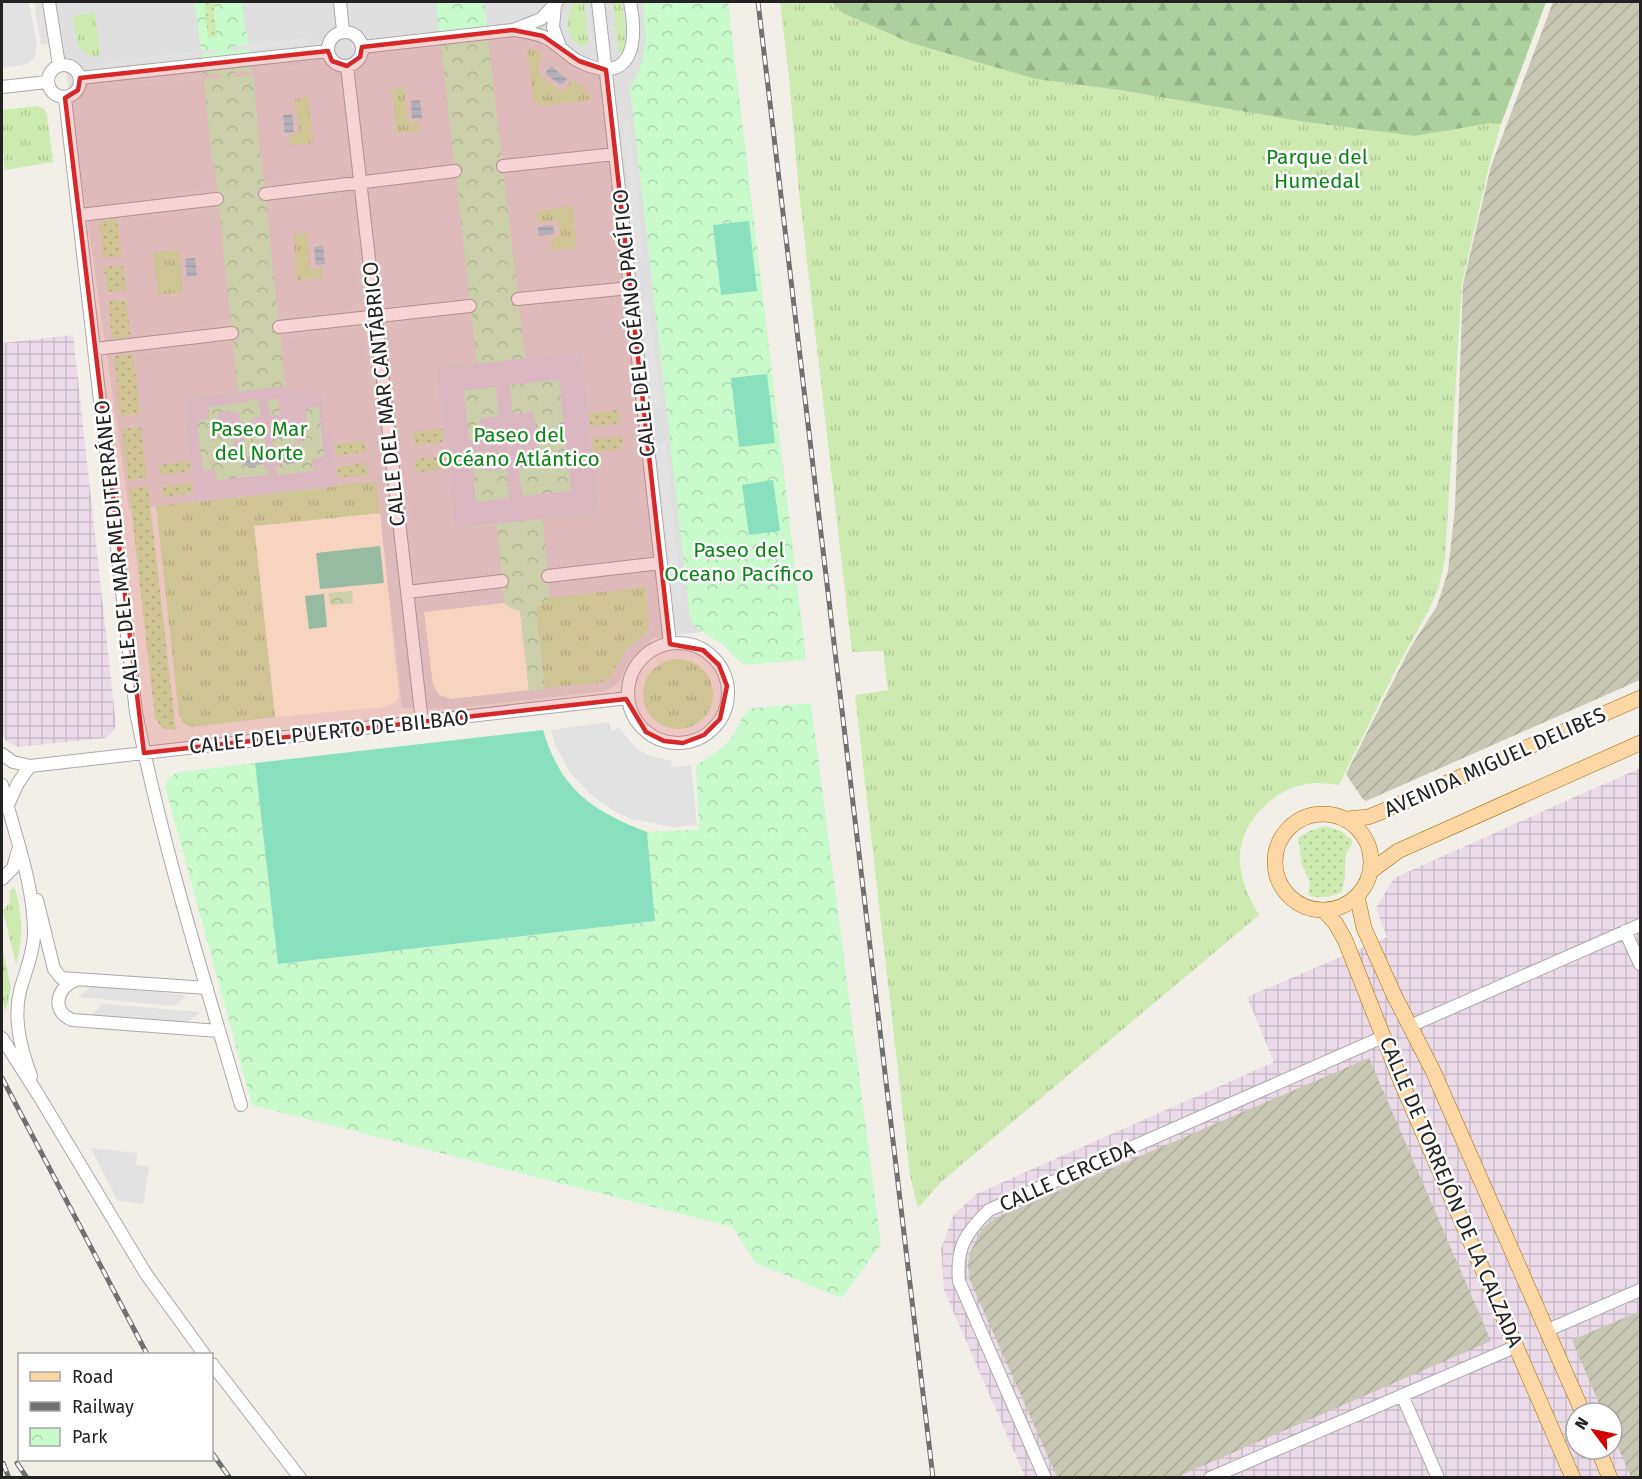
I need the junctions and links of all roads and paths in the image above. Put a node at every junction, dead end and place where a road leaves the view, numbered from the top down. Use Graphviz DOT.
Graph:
graph roads {
  1 [pos="49,2"];
  2 [pos="340,2"];
  3 [pos="598,2"];
  4 [pos="630,2"];
  5 [pos="556,3"];
  6 [pos="513,30"];
  7 [pos="343,32"];
  8 [pos="362,47"];
  9 [pos="560,47"];
  10 [pos="327,51"];
  11 [pos="59,65"];
  12 [pos="347,66"];
  13 [pos="606,70"];
  14 [pos="80,78"];
  15 [pos="47,82"];
  16 [pos="2,87"];
  17 [pos="65,98"];
  18 [pos="615,154"];
  19 [pos="503,166"];
  20 [pos="455,171"];
  21 [pos="360,183"];
  22 [pos="265,194"];
  23 [pos="217,199"];
  24 [pos="80,215"];
  25 [pos="630,288"];
  26 [pos="518,299"];
  27 [pos="470,306"];
  28 [pos="375,316"];
  29 [pos="279,327"];
  30 [pos="232,333"];
  31 [pos="95,349"];
  32 [pos="661,563"];
  33 [pos="549,576"];
  34 [pos="502,581"];
  35 [pos="407,592"];
  36 [pos="670,644"];
  37 [pos="1641,698"];
  38 [pos="628,699"];
  39 [pos="422,722"];
  40 [pos="1641,743"];
  41 [pos="144,753"];
  42 [pos="2,754"];
  43 [pos="30,766"];
  44 [pos="2,785"];
  45 [pos="7,807"];
  46 [pos="1347,819"];
  47 [pos="18,849"];
  48 [pos="1371,871"];
  49 [pos="2,879"];
  50 [pos="28,883"];
  51 [pos="1358,896"];
  52 [pos="1323,910"];
  53 [pos="1641,925"];
  54 [pos="1625,931"];
  55 [pos="1641,964"];
  56 [pos="76,980"];
  57 [pos="207,988"];
  58 [pos="1410,1026"];
  59 [pos="219,1031"];
  60 [pos="1383,1037"];
  61 [pos="2,1038"];
  62 [pos="39,1096"];
  63 [pos="241,1105"];
  64 [pos="1641,1290"];
  65 [pos="1548,1330"];
  66 [pos="1517,1346"];
  67 [pos="203,1353"];
  68 [pos="213,1365"];
  69 [pos="1402,1395"];
  70 [pos="1578,1401"];
  71 [pos="1603,1461"];
  72 [pos="300,1478"];
  73 [pos="1045,1478"];
  74 [pos="1210,1478"];
  75 [pos="1438,1478"];
  76 [pos="1573,1478"];
  77 [pos="1610,1478"];
  1 -- 11 [label="street"];
  2 -- 7 [label="street"];
  3 -- 13 [label="street, CALLE DEL OCÉANO PACÍFICO"];
  4 -- 13 [label="street"];
  5 -- 6 [label="street"];
  5 -- 9 [label="street"];
  6 -- 8 [label="street"];
  6 -- 9 [label="street"];
  7 -- 8 [label="street"];
  7 -- 10 [label="street"];
  8 -- 12 [label="street"];
  9 -- 13 [label="street"];
  10 -- 12 [label="street"];
  10 -- 14 [label="street"];
  11 -- 14 [label="street"];
  11 -- 15 [label="street"];
  12 -- 21 [label="street, CALLE DEL MAR CANTÁBRICO"];
  13 -- 18 [label="street, CALLE DEL OCÉANO PACÍFICO"];
  14 -- 17 [label="street"];
  15 -- 16 [label="street"];
  15 -- 17 [label="street"];
  17 -- 24 [label="street, CALLE DEL MAR MEDITERRÁNEO"];
  18 -- 19 [label="street"];
  18 -- 25 [label="street, CALLE DEL OCÉANO PACÍFICO"];
  20 -- 21 [label="street"];
  21 -- 22 [label="street"];
  21 -- 28 [label="street, CALLE DEL MAR CANTÁBRICO"];
  23 -- 24 [label="street"];
  24 -- 31 [label="street, CALLE DEL MAR MEDITERRÁNEO"];
  25 -- 26 [label="street"];
  25 -- 32 [label="street, CALLE DEL OCÉANO PACÍFICO"];
  27 -- 28 [label="street"];
  28 -- 29 [label="street"];
  28 -- 35 [label="street, CALLE DEL MAR CANTÁBRICO"];
  30 -- 31 [label="street"];
  31 -- 41 [label="street, CALLE DEL MAR MEDITERRÁNEO"];
  32 -- 33 [label="street"];
  32 -- 36 [label="street, CALLE DEL OCÉANO PACÍFICO"];
  34 -- 35 [label="street"];
  35 -- 39 [label="street, CALLE DEL MAR CANTÁBRICO"];
  36 -- 38 [label="street"];
  36 -- 38 [label="street"];
  37 -- 46 [label="main road, AVENIDA MIGUEL DELIBES"];
  38 -- 39 [label="street, CALLE DEL PUERTO DE BILBAO"];
  39 -- 41 [label="street, CALLE DEL PUERTO DE BILBAO"];
  40 -- 48 [label="main road, AVENIDA MIGUEL DELIBES"];
  41 -- 43 [label="street, CALLE DEL PUERTO DE BILBAO"];
  41 -- 57 [label="street, CALLE DEL MAR MEDITERRÁNEO"];
  42 -- 43 [label="street, CALLE DEL PUERTO DE BILBAO"];
  43 -- 45 [label="street"];
  44 -- 45 [label="street"];
  45 -- 47 [label="street"];
  46 -- 48 [label="main road"];
  46 -- 52 [label="main road"];
  47 -- 49 [label="street"];
  47 -- 50 [label="street"];
  48 -- 51 [label="main road"];
  50 -- 56 [label="street"];
  50 -- 62 [label="street"];
  51 -- 52 [label="main road"];
  51 -- 58 [label="main road, CALLE DE TORREJÓN DE LA CALZADA"];
  52 -- 60 [label="main road, CALLE DE TORREJÓN DE LA CALZADA"];
  53 -- 54 [label="street"];
  54 -- 55 [label="street"];
  54 -- 58 [label="street"];
  56 -- 57 [label="street"];
  56 -- 59 [label="street"];
  57 -- 59 [label="street, CALLE DEL MAR MEDITERRÁNEO"];
  58 -- 65 [label="main road, CALLE DE TORREJÓN DE LA CALZADA"];
  59 -- 63 [label="street, CALLE DEL MAR MEDITERRÁNEO"];
  60 -- 66 [label="main road, CALLE DE TORREJÓN DE LA CALZADA"];
  60 -- 73 [label="street, CALLE CERCEDA"];
  61 -- 62 [label="street"];
  62 -- 67 [label="street"];
  64 -- 65 [label="street"];
  65 -- 70 [label="main road, CALLE DE TORREJÓN DE LA CALZADA"];
  66 -- 69 [label="street"];
  66 -- 76 [label="main road, CALLE DE TORREJÓN DE LA CALZADA"];
  68 -- 72 [label="street"];
  69 -- 74 [label="street"];
  69 -- 75 [label="street"];
  71 -- 77 [label="main road"];
}
